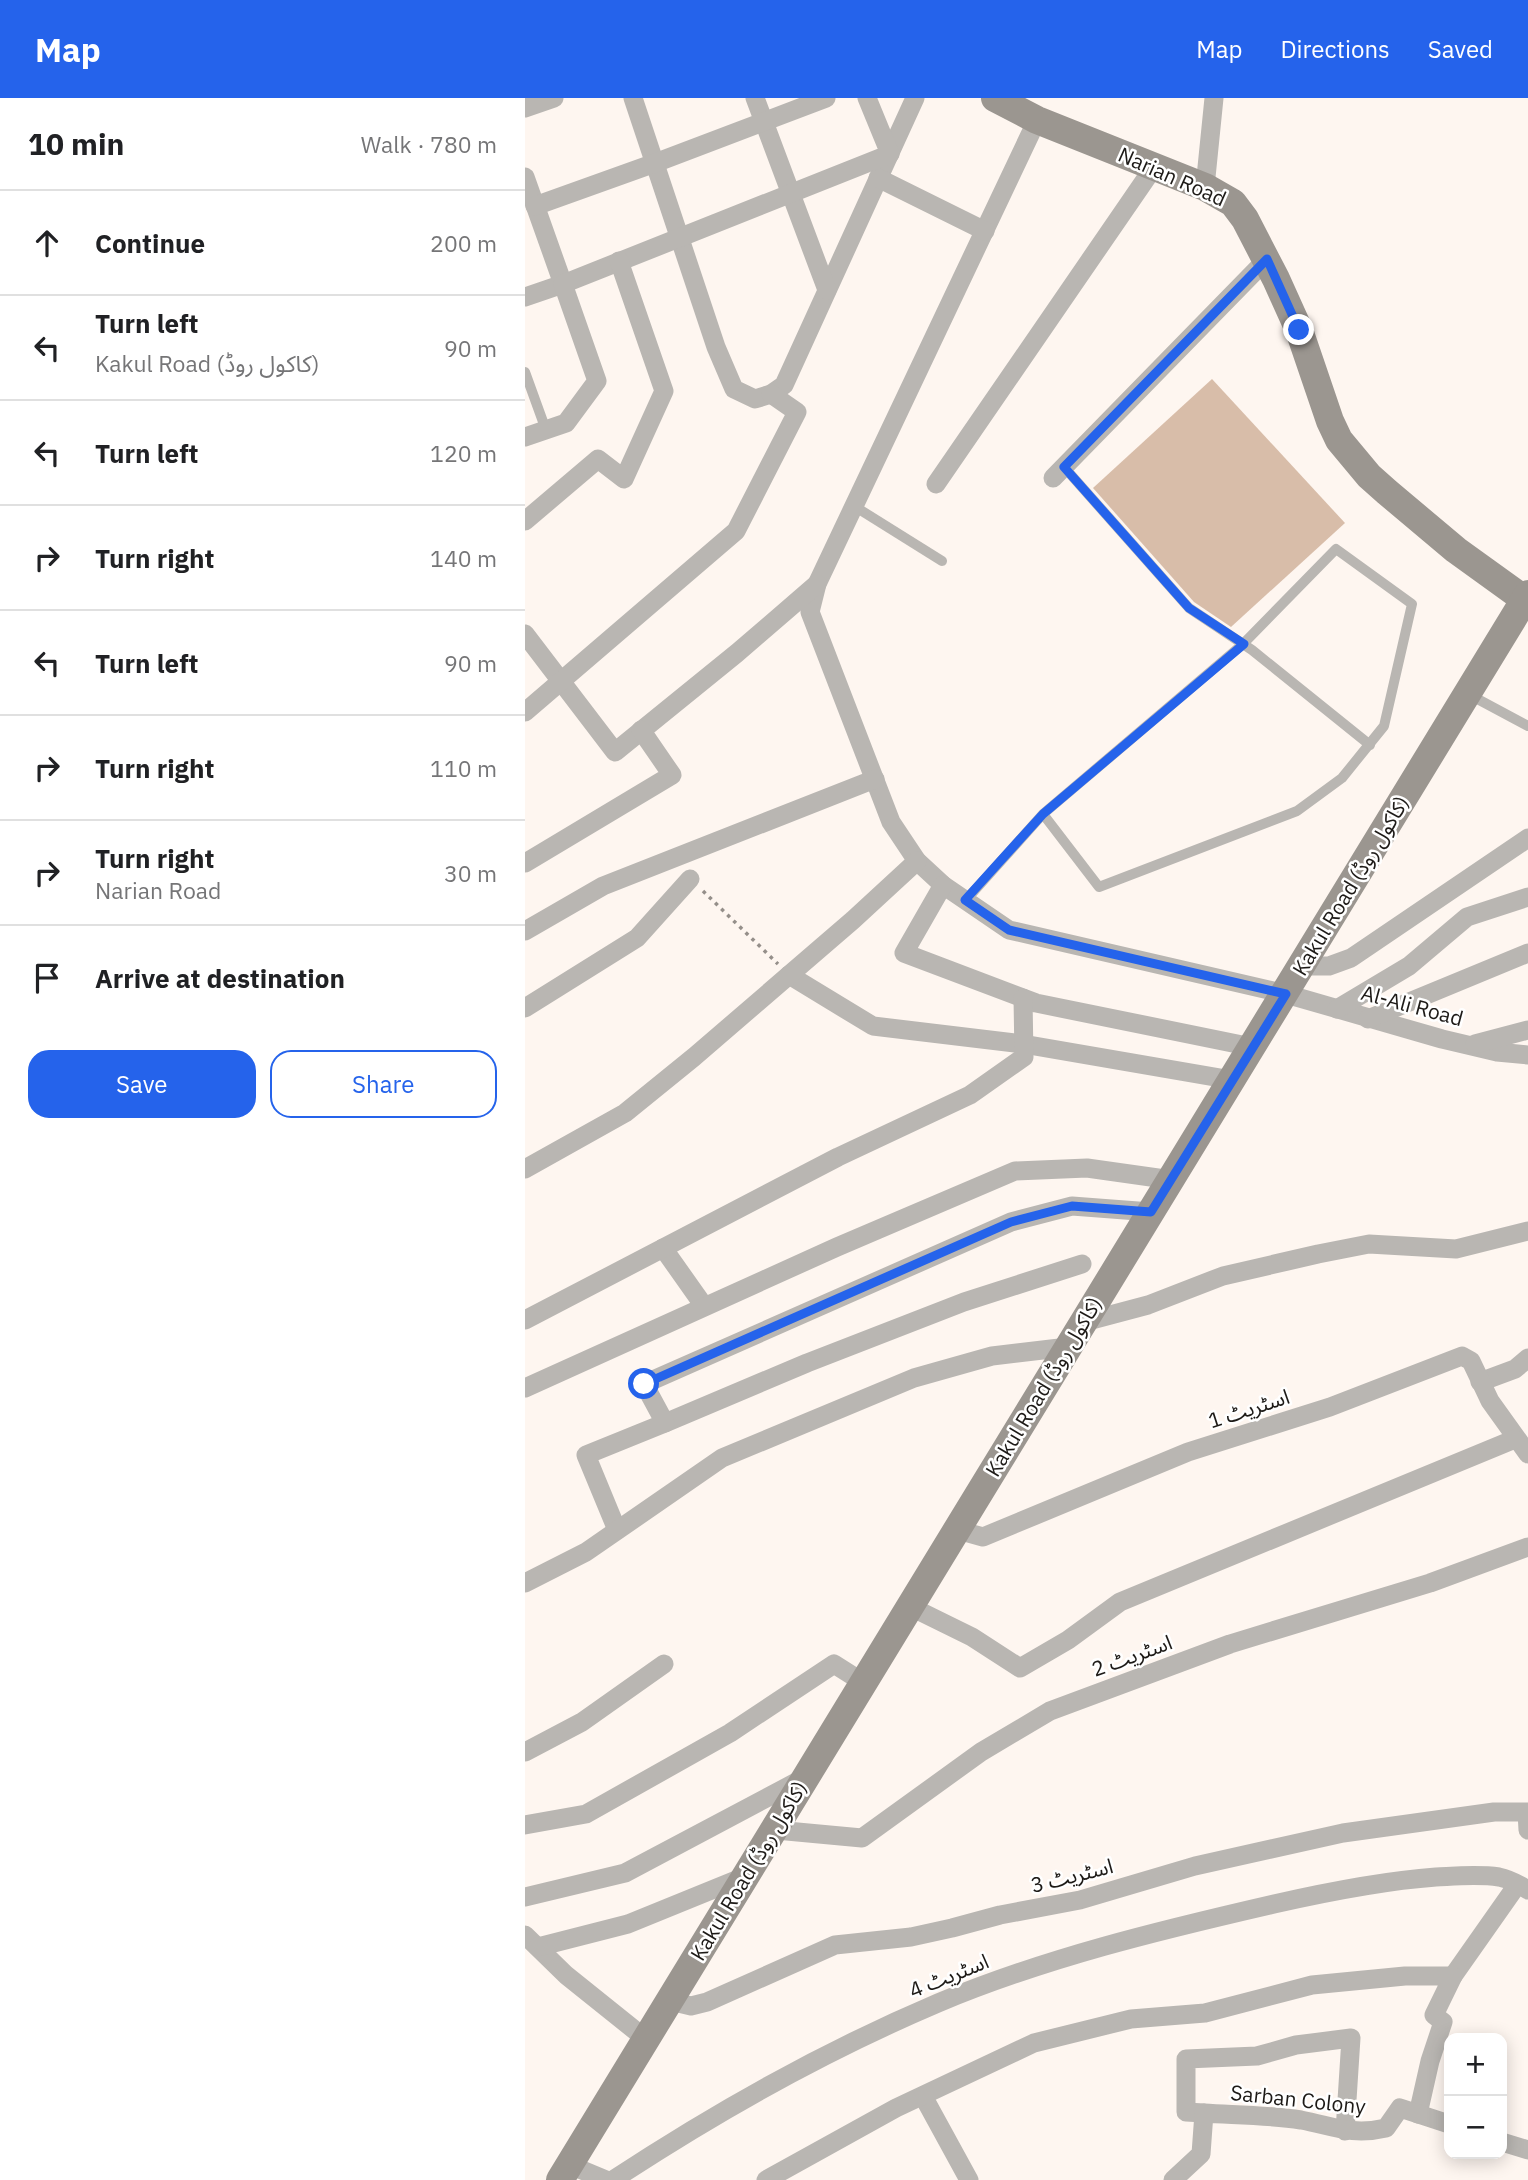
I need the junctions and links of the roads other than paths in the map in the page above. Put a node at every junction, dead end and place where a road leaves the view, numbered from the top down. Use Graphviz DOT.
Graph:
graph roads {
  1 [pos="554,98"];
  2 [pos="633,98"];
  3 [pos="755,98"];
  4 [pos="825,98"];
  5 [pos="867,98"];
  6 [pos="915,98"];
  7 [pos="995,98"];
  8 [pos="1214,98"];
  9 [pos="525,108"];
  10 [pos="1037,120"];
  11 [pos="764,121"];
  12 [pos="890,154"];
  13 [pos="655,163"];
  14 [pos="1154,167"];
  15 [pos="525,177"];
  16 [pos="878,178"];
  17 [pos="1205,187"];
  18 [pos="791,193"];
  19 [pos="535,206"];
  20 [pos="985,231"];
  21 [pos="679,237"];
  22 [pos="1267,259"];
  23 [pos="619,261"];
  24 [pos="563,284"];
  25 [pos="827,290"];
  26 [pos="525,296"];
  27 [pos="525,372"];
  28 [pos="771,394"];
  29 [pos="546,430"];
  30 [pos="525,437"];
  31 [pos="1059,473"];
  32 [pos="936,484"];
  33 [pos="854,506"];
  34 [pos="525,521"];
  35 [pos="942,561"];
  36 [pos="817,584"];
  37 [pos="1527,599"];
  38 [pos="525,634"];
  39 [pos="1244,644"];
  40 [pos="561,681"];
  41 [pos="1468,694"];
  42 [pos="525,712"];
  43 [pos="1528,726"];
  44 [pos="641,730"];
  45 [pos="1370,745"];
  46 [pos="874,779"];
  47 [pos="1043,814"];
  48 [pos="1528,838"];
  49 [pos="917,861"];
  50 [pos="525,863"];
  51 [pos="690,879"];
  52 [pos="943,885"];
  53 [pos="1528,897"];
  54 [pos="965,900"];
  55 [pos="525,931"];
  56 [pos="1528,953"];
  57 [pos="1303,966"];
  58 [pos="789,975"];
  59 [pos="1286,994"];
  60 [pos="1023,998"];
  61 [pos="525,1008"];
  62 [pos="1337,1009"];
  63 [pos="1368,1018"];
  64 [pos="1528,1030"];
  65 [pos="1023,1044"];
  66 [pos="1471,1046"];
  67 [pos="1252,1047"];
  68 [pos="1528,1055"];
  69 [pos="1232,1080"];
  70 [pos="525,1169"];
  71 [pos="1172,1180"];
  72 [pos="1151,1212"];
  73 [pos="1528,1231"];
  74 [pos="663,1248"];
  75 [pos="1083,1264"];
  76 [pos="704,1306"];
  77 [pos="525,1321"];
  78 [pos="1084,1322"];
  79 [pos="1068,1347"];
  80 [pos="1528,1358"];
  81 [pos="1481,1382"];
  82 [pos="525,1388"];
  83 [pos="665,1423"];
  84 [pos="1515,1439"];
  85 [pos="1528,1454"];
  86 [pos="617,1530"];
  87 [pos="958,1530"];
  88 [pos="1528,1547"];
  89 [pos="525,1583"];
  90 [pos="911,1607"];
  91 [pos="664,1664"];
  92 [pos="864,1683"];
  93 [pos="525,1752"];
  94 [pos="808,1775"];
  95 [pos="525,1825"];
  96 [pos="776,1830"];
  97 [pos="1528,1830"];
  98 [pos="747,1876"];
  99 [pos="1523,1887"];
  100 [pos="525,1897"];
  101 [pos="531,1941"];
  102 [pos="1453,1976"];
  103 [pos="670,2001"];
  104 [pos="647,2039"];
  105 [pos="923,2096"];
  106 [pos="1204,2112"];
  107 [pos="1418,2113"];
  108 [pos="1444,2122"];
  109 [pos="1345,2131"];
  110 [pos="1507,2144"];
  111 [pos="1528,2150"];
  112 [pos="565,2172"];
  113 [pos="606,2180"];
  114 [pos="613,2180"];
  115 [pos="766,2180"];
  116 [pos="969,2180"];
  117 [pos="1174,2180"];
  1 -- 9 [label="street"];
  2 -- 13 [label="street"];
  3 -- 11 [label="street"];
  4 -- 11 [label="street"];
  5 -- 12 [label="street"];
  6 -- 12 [label="street"];
  7 -- 10 [label="main road, Narian Road"];
  8 -- 17 [label="street"];
  10 -- 14 [label="main road, Narian Road"];
  10 -- 20 [label="street"];
  11 -- 13 [label="street"];
  11 -- 18 [label="street"];
  12 -- 16 [label="street"];
  12 -- 18 [label="street"];
  13 -- 19 [label="street"];
  13 -- 21 [label="street"];
  14 -- 17 [label="main road, Narian Road"];
  14 -- 32 [label="street"];
  15 -- 19 [label="street"];
  16 -- 20 [label="street"];
  16 -- 25 [label="street"];
  17 -- 22 [label="main road, Narian Road"];
  18 -- 21 [label="street"];
  18 -- 25 [label="street"];
  19 -- 24 [label="street"];
  20 -- 33 [label="street"];
  21 -- 23 [label="street"];
  21 -- 28 [label="street"];
  22 -- 31 [label="street"];
  22 -- 37 [label="main road, Narian Road"];
  23 -- 24 [label="street"];
  23 -- 34 [label="street"];
  24 -- 26 [label="street"];
  24 -- 29 [label="street"];
  25 -- 28 [label="street"];
  27 -- 29 [label="lane"];
  28 -- 40 [label="street"];
  29 -- 30 [label="street"];
  31 -- 39 [label="lane"];
  33 -- 35 [label="lane"];
  33 -- 36 [label="street"];
  36 -- 44 [label="street"];
  36 -- 46 [label="street, Al-Ali Road"];
  37 -- 41 [label="main road, Kakul Road (کاکول روڈ)"];
  38 -- 40 [label="street"];
  39 -- 45 [label="lane"];
  39 -- 45 [label="lane"];
  39 -- 47 [label="lane"];
  40 -- 42 [label="street"];
  40 -- 44 [label="street"];
  41 -- 43 [label="lane"];
  41 -- 57 [label="main road, Kakul Road (کاکول روڈ)"];
  44 -- 50 [label="street"];
  45 -- 47 [label="lane"];
  46 -- 49 [label="street, Al-Ali Road"];
  46 -- 55 [label="street"];
  47 -- 54 [label="lane"];
  48 -- 57 [label="street"];
  49 -- 52 [label="street, Al-Ali Road"];
  49 -- 58 [label="street"];
  51 -- 61 [label="street"];
  52 -- 54 [label="street, Al-Ali Road"];
  52 -- 60 [label="street"];
  53 -- 62 [label="street"];
  54 -- 59 [label="street, Al-Ali Road"];
  56 -- 63 [label="street"];
  57 -- 59 [label="main road, Kakul Road (کاکول روڈ)"];
  58 -- 65 [label="street"];
  58 -- 70 [label="street"];
  59 -- 62 [label="street, Al-Ali Road"];
  59 -- 67 [label="main road, Kakul Road (کاکول روڈ)"];
  60 -- 65 [label="street"];
  60 -- 67 [label="street"];
  62 -- 63 [label="street, Al-Ali Road"];
  63 -- 66 [label="street, Al-Ali Road"];
  64 -- 66 [label="street"];
  65 -- 69 [label="street"];
  65 -- 74 [label="street"];
  66 -- 68 [label="street, Al-Ali Road"];
  67 -- 69 [label="main road, Kakul Road (کاکول روڈ)"];
  69 -- 71 [label="main road, Kakul Road (کاکول روڈ)"];
  71 -- 72 [label="main road, Kakul Road (کاکول روڈ)"];
  71 -- 76 [label="street"];
  72 -- 78 [label="main road, Kakul Road (کاکول روڈ)"];
  72 -- 83 [label="street"];
  73 -- 78 [label="street"];
  74 -- 76 [label="street"];
  74 -- 77 [label="street"];
  75 -- 83 [label="street"];
  76 -- 82 [label="street"];
  78 -- 79 [label="main road, Kakul Road (کاکول روڈ)"];
  79 -- 86 [label="street"];
  79 -- 87 [label="main road, Kakul Road (کاکول روڈ)"];
  80 -- 81 [label="street"];
  81 -- 84 [label="street, اسٹریٹ 1"];
  81 -- 87 [label="street, اسٹریٹ 1"];
  83 -- 86 [label="street"];
  84 -- 85 [label="street, اسٹریٹ 1"];
  84 -- 90 [label="street"];
  86 -- 89 [label="street"];
  87 -- 90 [label="main road, Kakul Road (کاکول روڈ)"];
  88 -- 96 [label="street, اسٹریٹ 2"];
  90 -- 92 [label="main road, Kakul Road (کاکول روڈ)"];
  91 -- 93 [label="street"];
  92 -- 94 [label="main road, Kakul Road (کاکول روڈ)"];
  92 -- 95 [label="street"];
  94 -- 96 [label="main road, Kakul Road (کاکول روڈ)"];
  94 -- 100 [label="street"];
  96 -- 98 [label="main road, Kakul Road (کاکول روڈ)"];
  97 -- 103 [label="street, اسٹریٹ 3"];
  98 -- 101 [label="street"];
  98 -- 103 [label="main road, Kakul Road (کاکول روڈ)"];
  99 -- 102 [label="street"];
  99 -- 114 [label="street, اسٹریٹ 4"];
  101 -- 104 [label="street"];
  102 -- 105 [label="street"];
  102 -- 107 [label="street"];
  103 -- 104 [label="main road, Kakul Road (کاکول روڈ)"];
  104 -- 112 [label="main road, Kakul Road (کاکول روڈ)"];
  105 -- 115 [label="street"];
  105 -- 116 [label="street"];
  106 -- 109 [label="street, Sarban Colony"];
  106 -- 109 [label="street"];
  106 -- 117 [label="street, Sarban Colony"];
  107 -- 108 [label="street"];
  107 -- 109 [label="street, Sarban Colony"];
  110 -- 111 [label="street"];
  112 -- 113 [label="street"];
}
